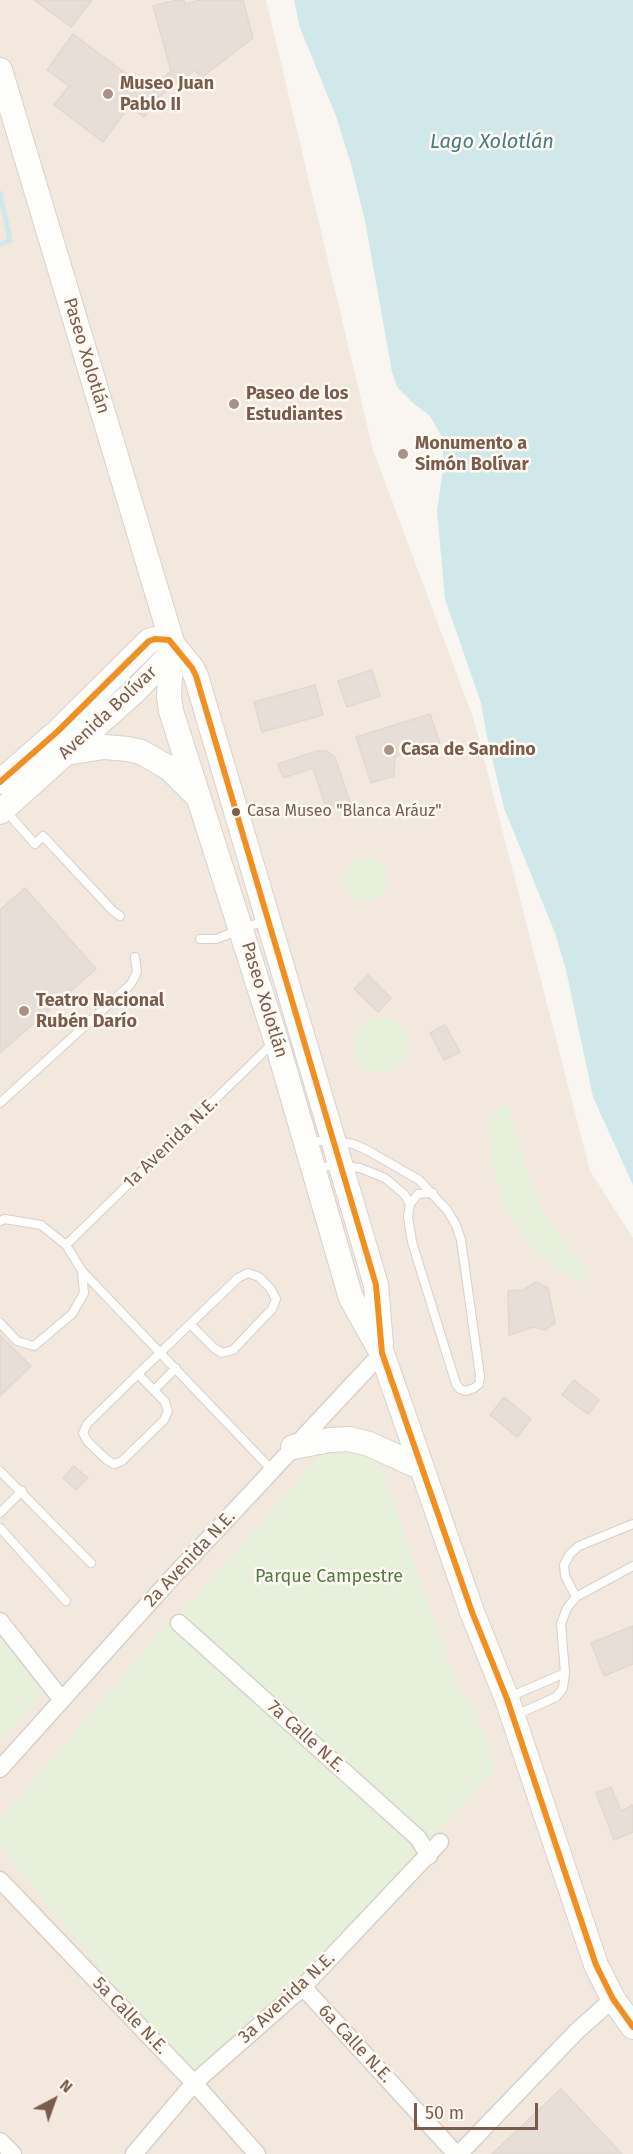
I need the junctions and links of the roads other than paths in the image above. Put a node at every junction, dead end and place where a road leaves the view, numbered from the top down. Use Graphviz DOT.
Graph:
graph roads {
  1 [pos="0,70"];
  2 [pos="156,587"];
  3 [pos="172,642"];
  4 [pos="146,644"];
  5 [pos="66,753"];
  6 [pos="0,782"];
  7 [pos="198,797"];
  8 [pos="2,811"];
  9 [pos="120,916"];
  10 [pos="267,920"];
  11 [pos="242,929"];
  12 [pos="200,939"];
  13 [pos="135,957"];
  14 [pos="276,1040"];
  15 [pos="0,1102"];
  16 [pos="333,1140"];
  17 [pos="307,1142"];
  18 [pos="339,1165"];
  19 [pos="314,1168"];
  20 [pos="433,1193"];
  21 [pos="410,1204"];
  22 [pos="0,1221"];
  23 [pos="66,1245"];
  24 [pos="82,1271"];
  25 [pos="0,1323"];
  26 [pos="190,1324"];
  27 [pos="161,1352"];
  28 [pos="382,1353"];
  29 [pos="176,1368"];
  30 [pos="138,1374"];
  31 [pos="154,1390"];
  32 [pos="293,1447"];
  33 [pos="422,1468"];
  34 [pos="273,1470"];
  35 [pos="0,1471"];
  36 [pos="22,1491"];
  37 [pos="0,1513"];
  38 [pos="633,1524"];
  39 [pos="0,1528"];
  40 [pos="92,1563"];
  41 [pos="633,1566"];
  42 [pos="576,1598"];
  43 [pos="66,1601"];
  44 [pos="0,1622"];
  45 [pos="179,1623"];
  46 [pos="565,1673"];
  47 [pos="62,1700"];
  48 [pos="509,1708"];
  49 [pos="0,1769"];
  50 [pos="440,1842"];
  51 [pos="429,1856"];
  52 [pos="0,1880"];
  53 [pos="303,1987"];
  54 [pos="613,1999"];
  55 [pos="633,2027"];
  56 [pos="194,2083"];
  57 [pos="0,2141"];
  58 [pos="13,2154"];
  59 [pos="134,2154"];
  60 [pos="257,2154"];
  61 [pos="458,2154"];
  1 -- 2 [label="street, Paseo Xolotlán"];
  2 -- 3 [label="street, Paseo Xolotlán"];
  2 -- 4 [label="street"];
  3 -- 4 [label="street, Avenida Bolívar"];
  3 -- 5 [label="street, Avenida Bolívar"];
  3 -- 7 [label="street, Paseo Xolotlán"];
  3 -- 10 [label="street, Paseo Xolotlán"];
  4 -- 6 [label="street, Avenida Bolívar"];
  5 -- 7 [label="street"];
  5 -- 8 [label="street, Avenida Bolívar"];
  7 -- 11 [label="street, Paseo Xolotlán"];
  8 -- 9 [label="lane"];
  10 -- 11 [label="lane"];
  10 -- 16 [label="street, Paseo Xolotlán"];
  11 -- 12 [label="lane"];
  11 -- 14 [label="street, Paseo Xolotlán"];
  13 -- 15 [label="lane"];
  14 -- 17 [label="street, Paseo Xolotlán"];
  14 -- 23 [label="lane, 1a Avenida N.E."];
  16 -- 17 [label="lane"];
  16 -- 18 [label="street, Paseo Xolotlán"];
  16 -- 20 [label="lane"];
  17 -- 19 [label="street, Paseo Xolotlán"];
  18 -- 19 [label="lane"];
  18 -- 21 [label="lane"];
  18 -- 28 [label="street, Paseo Xolotlán"];
  19 -- 28 [label="street, Paseo Xolotlán"];
  20 -- 21 [label="lane"];
  20 -- 21 [label="lane"];
  22 -- 23 [label="lane"];
  23 -- 24 [label="lane"];
  24 -- 25 [label="lane"];
  24 -- 27 [label="lane"];
  26 -- 26 [label="lane"];
  26 -- 27 [label="lane"];
  27 -- 29 [label="lane"];
  27 -- 30 [label="lane"];
  28 -- 32 [label="street, 2a Avenida N.E."];
  28 -- 33 [label="street, Paseo Xolotlán"];
  29 -- 31 [label="lane"];
  29 -- 34 [label="lane"];
  30 -- 31 [label="lane"];
  30 -- 31 [label="lane"];
  32 -- 33 [label="street"];
  32 -- 34 [label="street, 2a Avenida N.E."];
  33 -- 48 [label="street, Paseo Xolotlán"];
  34 -- 47 [label="street, 2a Avenida N.E."];
  35 -- 36 [label="lane"];
  36 -- 37 [label="lane"];
  36 -- 40 [label="lane"];
  38 -- 42 [label="lane"];
  39 -- 43 [label="lane"];
  41 -- 42 [label="lane"];
  42 -- 46 [label="lane"];
  44 -- 47 [label="street"];
  45 -- 51 [label="street, 7a Calle N.E."];
  46 -- 48 [label="lane"];
  46 -- 48 [label="lane"];
  47 -- 49 [label="street, 2a Avenida N.E."];
  48 -- 54 [label="street, Paseo Xolotlán"];
  50 -- 51 [label="street, 3a Avenida N.E."];
  51 -- 53 [label="street, 3a Avenida N.E."];
  52 -- 56 [label="street, 5a Calle N.E."];
  53 -- 56 [label="street, 3a Avenida N.E."];
  53 -- 61 [label="street, 6a Calle N.E."];
  54 -- 55 [label="street, Paseo Xolotlán"];
  54 -- 61 [label="street"];
  56 -- 59 [label="street, 3a Avenida N.E."];
  56 -- 60 [label="street, 5a Calle N.E."];
  57 -- 58 [label="street"];
}
